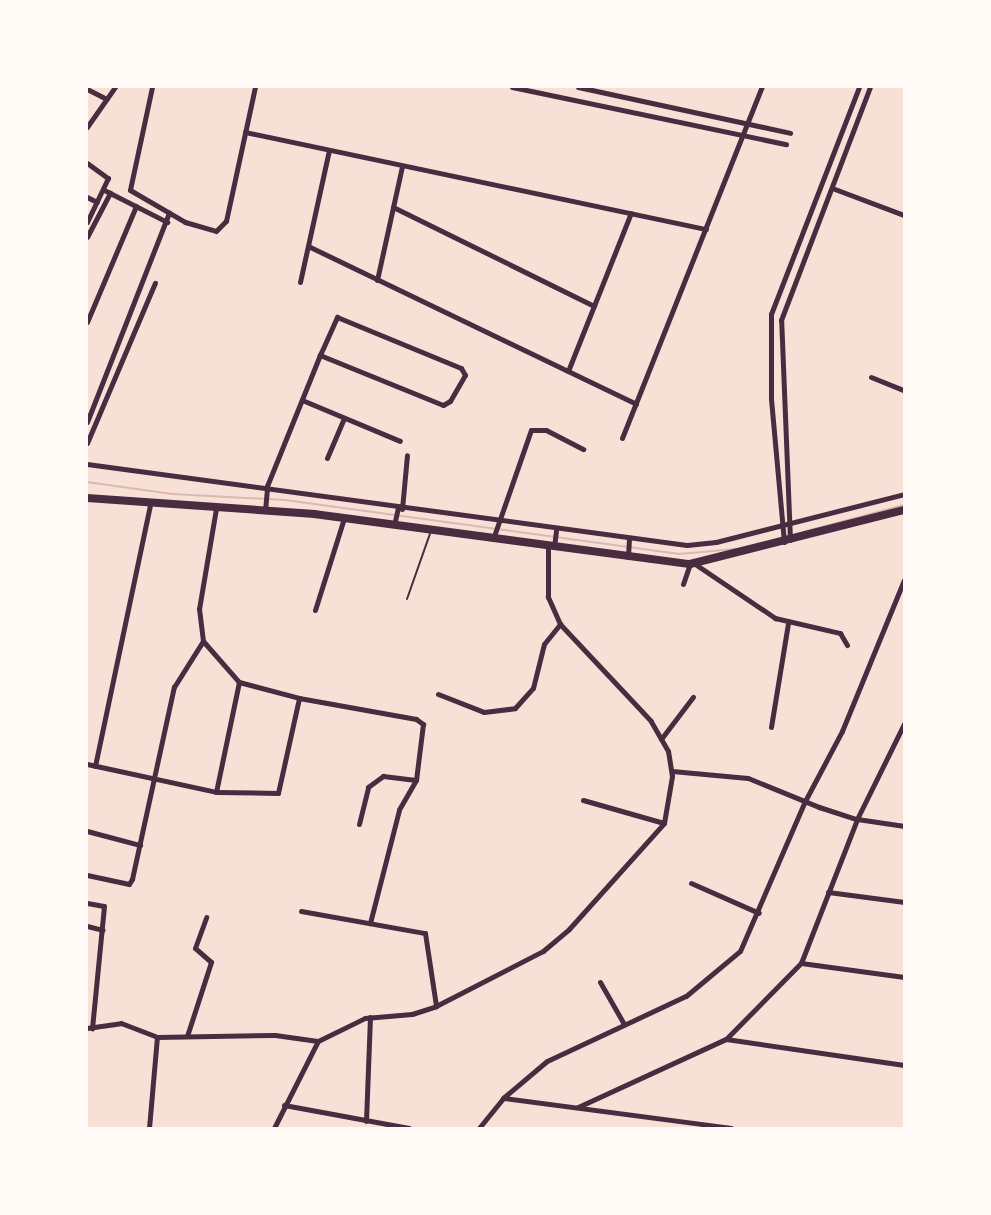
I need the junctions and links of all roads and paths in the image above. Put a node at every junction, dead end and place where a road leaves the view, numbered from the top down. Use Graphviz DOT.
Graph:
graph roads {
  1 [pos="115,87"];
  2 [pos="152,87"];
  3 [pos="255,87"];
  4 [pos="512,87"];
  5 [pos="578,87"];
  6 [pos="762,87"];
  7 [pos="859,87"];
  8 [pos="870,87"];
  9 [pos="87,89"];
  10 [pos="107,99"];
  11 [pos="748,122"];
  12 [pos="87,127"];
  13 [pos="245,132"];
  14 [pos="790,133"];
  15 [pos="743,134"];
  16 [pos="786,144"];
  17 [pos="329,150"];
  18 [pos="87,163"];
  19 [pos="402,166"];
  20 [pos="832,188"];
  21 [pos="107,192"];
  22 [pos="87,197"];
  23 [pos="98,202"];
  24 [pos="136,206"];
  25 [pos="393,207"];
  26 [pos="631,213"];
  27 [pos="171,215"];
  28 [pos="904,215"];
  29 [pos="87,222"];
  30 [pos="167,223"];
  31 [pos="706,229"];
  32 [pos="87,237"];
  33 [pos="308,246"];
  34 [pos="377,280"];
  35 [pos="300,282"];
  36 [pos="155,283"];
  37 [pos="594,306"];
  38 [pos="87,322"];
  39 [pos="320,355"];
  40 [pos="568,371"];
  41 [pos="871,377"];
  42 [pos="904,390"];
  43 [pos="784,398"];
  44 [pos="771,399"];
  45 [pos="302,400"];
  46 [pos="636,404"];
  47 [pos="344,418"];
  48 [pos="87,422"];
  49 [pos="622,438"];
  50 [pos="400,441"];
  51 [pos="87,443"];
  52 [pos="583,449"];
  53 [pos="407,455"];
  54 [pos="327,458"];
  55 [pos="87,464"];
  56 [pos="267,488"];
  57 [pos="904,494"];
  58 [pos="87,498"];
  59 [pos="150,504"];
  60 [pos="265,506"];
  61 [pos="399,510"];
  62 [pos="904,510"];
  63 [pos="215,512"];
  64 [pos="344,518"];
  65 [pos="394,523"];
  66 [pos="496,523"];
  67 [pos="788,524"];
  68 [pos="780,526"];
  69 [pos="431,531"];
  70 [pos="556,531"];
  71 [pos="493,538"];
  72 [pos="787,540"];
  73 [pos="629,541"];
  74 [pos="552,545"];
  75 [pos="628,555"];
  76 [pos="692,564"];
  77 [pos="904,580"];
  78 [pos="683,585"];
  79 [pos="407,599"];
  80 [pos="315,610"];
  81 [pos="788,623"];
  82 [pos="560,624"];
  83 [pos="202,641"];
  84 [pos="847,645"];
  85 [pos="239,682"];
  86 [pos="438,694"];
  87 [pos="693,697"];
  88 [pos="298,698"];
  89 [pos="904,724"];
  90 [pos="771,727"];
  91 [pos="661,739"];
  92 [pos="87,764"];
  93 [pos="95,766"];
  94 [pos="672,771"];
  95 [pos="156,779"];
  96 [pos="416,780"];
  97 [pos="216,792"];
  98 [pos="583,801"];
  99 [pos="805,801"];
  100 [pos="857,819"];
  101 [pos="664,823"];
  102 [pos="358,824"];
  103 [pos="904,826"];
  104 [pos="87,831"];
  105 [pos="140,845"];
  106 [pos="87,875"];
  107 [pos="691,884"];
  108 [pos="828,892"];
  109 [pos="904,902"];
  110 [pos="87,903"];
  111 [pos="301,911"];
  112 [pos="759,913"];
  113 [pos="206,917"];
  114 [pos="370,923"];
  115 [pos="87,926"];
  116 [pos="103,930"];
  117 [pos="801,963"];
  118 [pos="904,977"];
  119 [pos="600,982"];
  120 [pos="436,1006"];
  121 [pos="370,1017"];
  122 [pos="624,1024"];
  123 [pos="89,1028"];
  124 [pos="188,1036"];
  125 [pos="157,1037"];
  126 [pos="726,1039"];
  127 [pos="318,1041"];
  128 [pos="904,1065"];
  129 [pos="503,1098"];
  130 [pos="284,1105"];
  131 [pos="578,1107"];
  132 [pos="366,1121"];
  133 [pos="149,1128"];
  134 [pos="274,1128"];
  135 [pos="409,1128"];
  136 [pos="479,1128"];
  137 [pos="731,1128"];
  1 -- 10 [label="street"];
  2 -- 27 [label="street"];
  3 -- 13 [label="street"];
  4 -- 15 [label="street"];
  5 -- 11 [label="street"];
  6 -- 11 [label="street"];
  7 -- 44 [label="street"];
  8 -- 20 [label="street"];
  9 -- 10 [label="street"];
  10 -- 12 [label="street"];
  11 -- 14 [label="street"];
  11 -- 15 [label="street"];
  13 -- 17 [label="street"];
  13 -- 27 [label="street"];
  15 -- 16 [label="street"];
  15 -- 31 [label="street"];
  17 -- 19 [label="street"];
  17 -- 33 [label="street"];
  18 -- 21 [label="street"];
  19 -- 25 [label="street"];
  19 -- 26 [label="street"];
  20 -- 28 [label="street"];
  20 -- 43 [label="street"];
  21 -- 23 [label="street"];
  21 -- 24 [label="street"];
  21 -- 32 [label="street"];
  22 -- 23 [label="street"];
  23 -- 29 [label="street"];
  24 -- 30 [label="street"];
  24 -- 38 [label="street"];
  25 -- 34 [label="street"];
  25 -- 37 [label="street"];
  26 -- 31 [label="street"];
  26 -- 37 [label="street"];
  27 -- 30 [label="street"];
  30 -- 48 [label="street"];
  31 -- 46 [label="street"];
  33 -- 34 [label="street"];
  33 -- 35 [label="street"];
  34 -- 40 [label="street"];
  36 -- 51 [label="street"];
  37 -- 40 [label="street"];
  39 -- 39 [label="street"];
  39 -- 45 [label="street"];
  40 -- 46 [label="street"];
  41 -- 42 [label="street"];
  43 -- 44 [label="street"];
  43 -- 67 [label="street"];
  44 -- 68 [label="street"];
  45 -- 47 [label="street"];
  45 -- 56 [label="street"];
  46 -- 49 [label="street"];
  47 -- 50 [label="street"];
  47 -- 54 [label="street"];
  52 -- 66 [label="street"];
  53 -- 61 [label="street"];
  55 -- 56 [label="street"];
  56 -- 60 [label="street"];
  56 -- 61 [label="street"];
  57 -- 67 [label="street"];
  58 -- 59 [label="main road"];
  59 -- 63 [label="main road"];
  59 -- 93 [label="street"];
  60 -- 63 [label="main road"];
  60 -- 64 [label="main road"];
  61 -- 65 [label="street"];
  61 -- 66 [label="street"];
  62 -- 72 [label="main road"];
  63 -- 83 [label="street"];
  64 -- 65 [label="main road"];
  64 -- 80 [label="street"];
  65 -- 69 [label="main road"];
  66 -- 70 [label="street"];
  66 -- 71 [label="street"];
  67 -- 68 [label="street"];
  67 -- 72 [label="street"];
  68 -- 72 [label="street"];
  68 -- 73 [label="street"];
  69 -- 71 [label="main road"];
  69 -- 79 [label="lane"];
  70 -- 73 [label="street"];
  70 -- 74 [label="street"];
  71 -- 74 [label="main road"];
  72 -- 76 [label="main road"];
  73 -- 75 [label="street"];
  74 -- 75 [label="main road"];
  74 -- 82 [label="street"];
  75 -- 76 [label="main road"];
  76 -- 78 [label="street"];
  76 -- 81 [label="street"];
  77 -- 99 [label="street"];
  81 -- 84 [label="street"];
  81 -- 90 [label="street"];
  82 -- 86 [label="street"];
  82 -- 91 [label="street"];
  83 -- 85 [label="street"];
  83 -- 95 [label="street"];
  85 -- 88 [label="street"];
  85 -- 97 [label="street"];
  87 -- 91 [label="street"];
  88 -- 96 [label="street"];
  88 -- 97 [label="street"];
  89 -- 100 [label="street"];
  91 -- 94 [label="street"];
  92 -- 93 [label="street"];
  93 -- 95 [label="street"];
  94 -- 99 [label="street"];
  94 -- 101 [label="street"];
  95 -- 97 [label="street"];
  95 -- 105 [label="street"];
  96 -- 102 [label="street"];
  96 -- 114 [label="street"];
  98 -- 101 [label="street"];
  99 -- 100 [label="street"];
  99 -- 112 [label="street"];
  100 -- 103 [label="street"];
  100 -- 108 [label="street"];
  101 -- 120 [label="street"];
  104 -- 105 [label="street"];
  105 -- 106 [label="street"];
  107 -- 112 [label="street"];
  108 -- 109 [label="street"];
  108 -- 117 [label="street"];
  110 -- 116 [label="street"];
  111 -- 114 [label="street"];
  112 -- 122 [label="street"];
  113 -- 124 [label="street"];
  114 -- 120 [label="street"];
  115 -- 116 [label="street"];
  116 -- 123 [label="street"];
  117 -- 118 [label="street"];
  117 -- 126 [label="street"];
  119 -- 122 [label="street"];
  120 -- 121 [label="street"];
  121 -- 127 [label="street"];
  121 -- 132 [label="street"];
  122 -- 129 [label="street"];
  123 -- 125 [label="street"];
  124 -- 125 [label="street"];
  124 -- 127 [label="street"];
  125 -- 133 [label="street"];
  126 -- 128 [label="street"];
  126 -- 131 [label="street"];
  127 -- 130 [label="street"];
  129 -- 131 [label="street"];
  129 -- 136 [label="street"];
  130 -- 132 [label="street"];
  130 -- 134 [label="street"];
  131 -- 137 [label="street"];
  132 -- 135 [label="street"];
}
